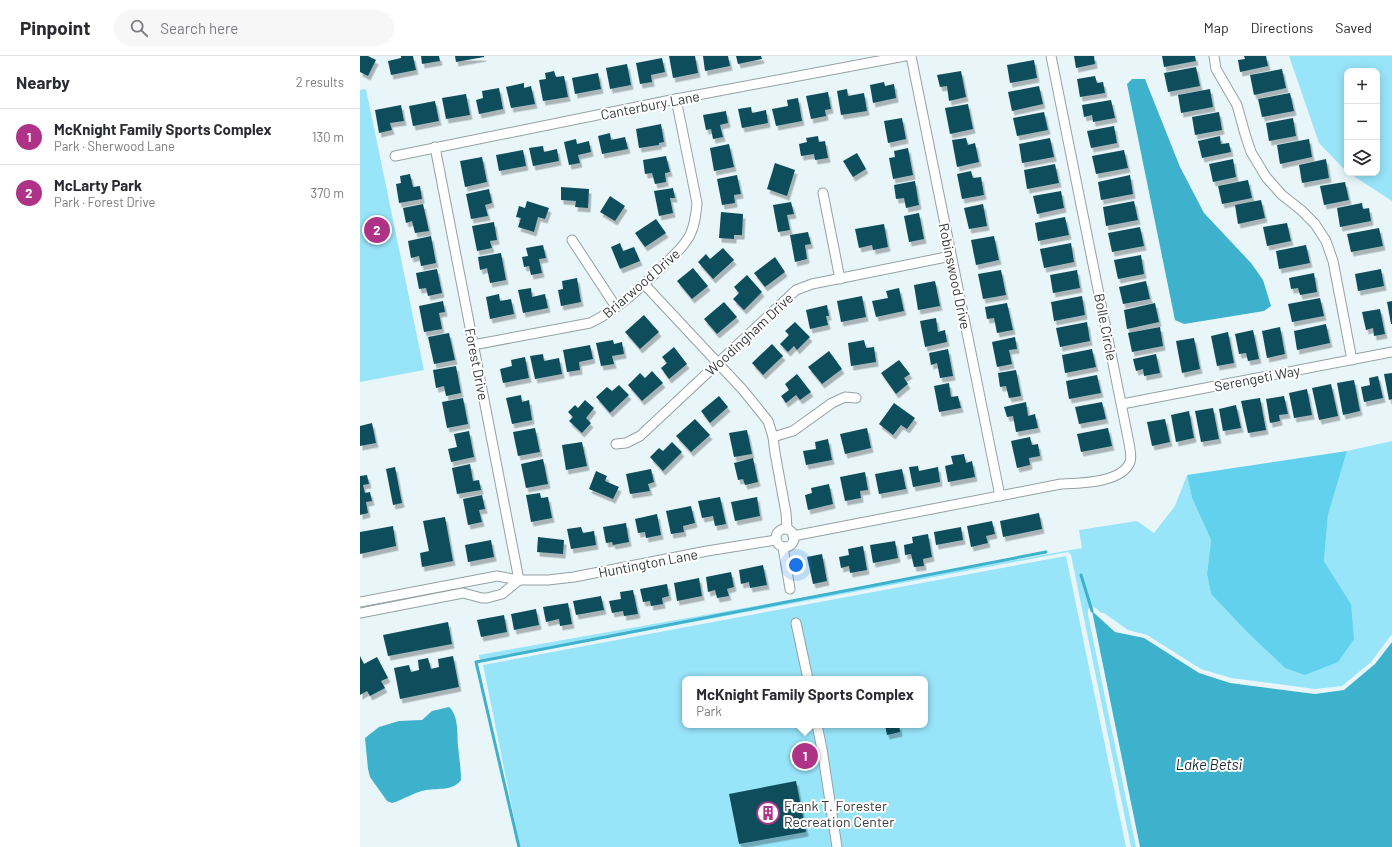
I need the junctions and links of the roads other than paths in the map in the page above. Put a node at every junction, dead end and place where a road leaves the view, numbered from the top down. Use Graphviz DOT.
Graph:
graph roads {
  1 [pos="905,56"];
  2 [pos="911,56"];
  3 [pos="1051,56"];
  4 [pos="1214,56"];
  5 [pos="676,99"];
  6 [pos="435,147"];
  7 [pos="395,156"];
  8 [pos="823,193"];
  9 [pos="572,240"];
  10 [pos="951,256"];
  11 [pos="840,278"];
  12 [pos="644,284"];
  13 [pos="616,307"];
  14 [pos="473,345"];
  15 [pos="1392,352"];
  16 [pos="1352,360"];
  17 [pos="718,364"];
  18 [pos="856,398"];
  19 [pos="1122,404"];
  20 [pos="774,437"];
  21 [pos="616,444"];
  22 [pos="1000,496"];
  23 [pos="787,528"];
  24 [pos="793,536"];
  25 [pos="776,540"];
  26 [pos="783,547"];
  27 [pos="520,580"];
  28 [pos="790,589"];
  29 [pos="360,602"];
  30 [pos="360,613"];
  31 [pos="796,623"];
  32 [pos="807,676"];
  33 [pos="818,728"];
  34 [pos="837,847"];
  1 -- 5 [label="street, Canterbury Lane"];
  2 -- 10 [label="street, Robinswood Drive"];
  3 -- 19 [label="street, Bolle Circle"];
  4 -- 16 [label="street"];
  5 -- 6 [label="street, Canterbury Lane"];
  5 -- 12 [label="street, Briarwood Drive"];
  6 -- 7 [label="street, Canterbury Lane"];
  6 -- 14 [label="street, Forest Drive"];
  8 -- 11 [label="street"];
  9 -- 13 [label="street"];
  10 -- 11 [label="street, Woodingham Drive"];
  10 -- 22 [label="street, Robinswood Drive"];
  11 -- 17 [label="street, Woodingham Drive"];
  12 -- 13 [label="street, Briarwood Drive"];
  12 -- 17 [label="street"];
  13 -- 14 [label="street, Briarwood Drive"];
  14 -- 27 [label="street, Forest Drive"];
  15 -- 16 [label="street, Serengeti Way"];
  16 -- 19 [label="street, Serengeti Way"];
  17 -- 20 [label="street"];
  17 -- 21 [label="street, Woodingham Drive"];
  18 -- 20 [label="street"];
  19 -- 22 [label="street, Bolle Circle"];
  20 -- 23 [label="street"];
  22 -- 24 [label="street"];
  23 -- 24 [label="street"];
  23 -- 25 [label="street"];
  24 -- 26 [label="street"];
  25 -- 26 [label="street"];
  25 -- 27 [label="street, Huntington Lane"];
  26 -- 28 [label="street"];
  27 -- 29 [label="street, Huntington Lane"];
  27 -- 30 [label="street"];
  31 -- 32 [label="street"];
  33 -- 34 [label="street"];
}
